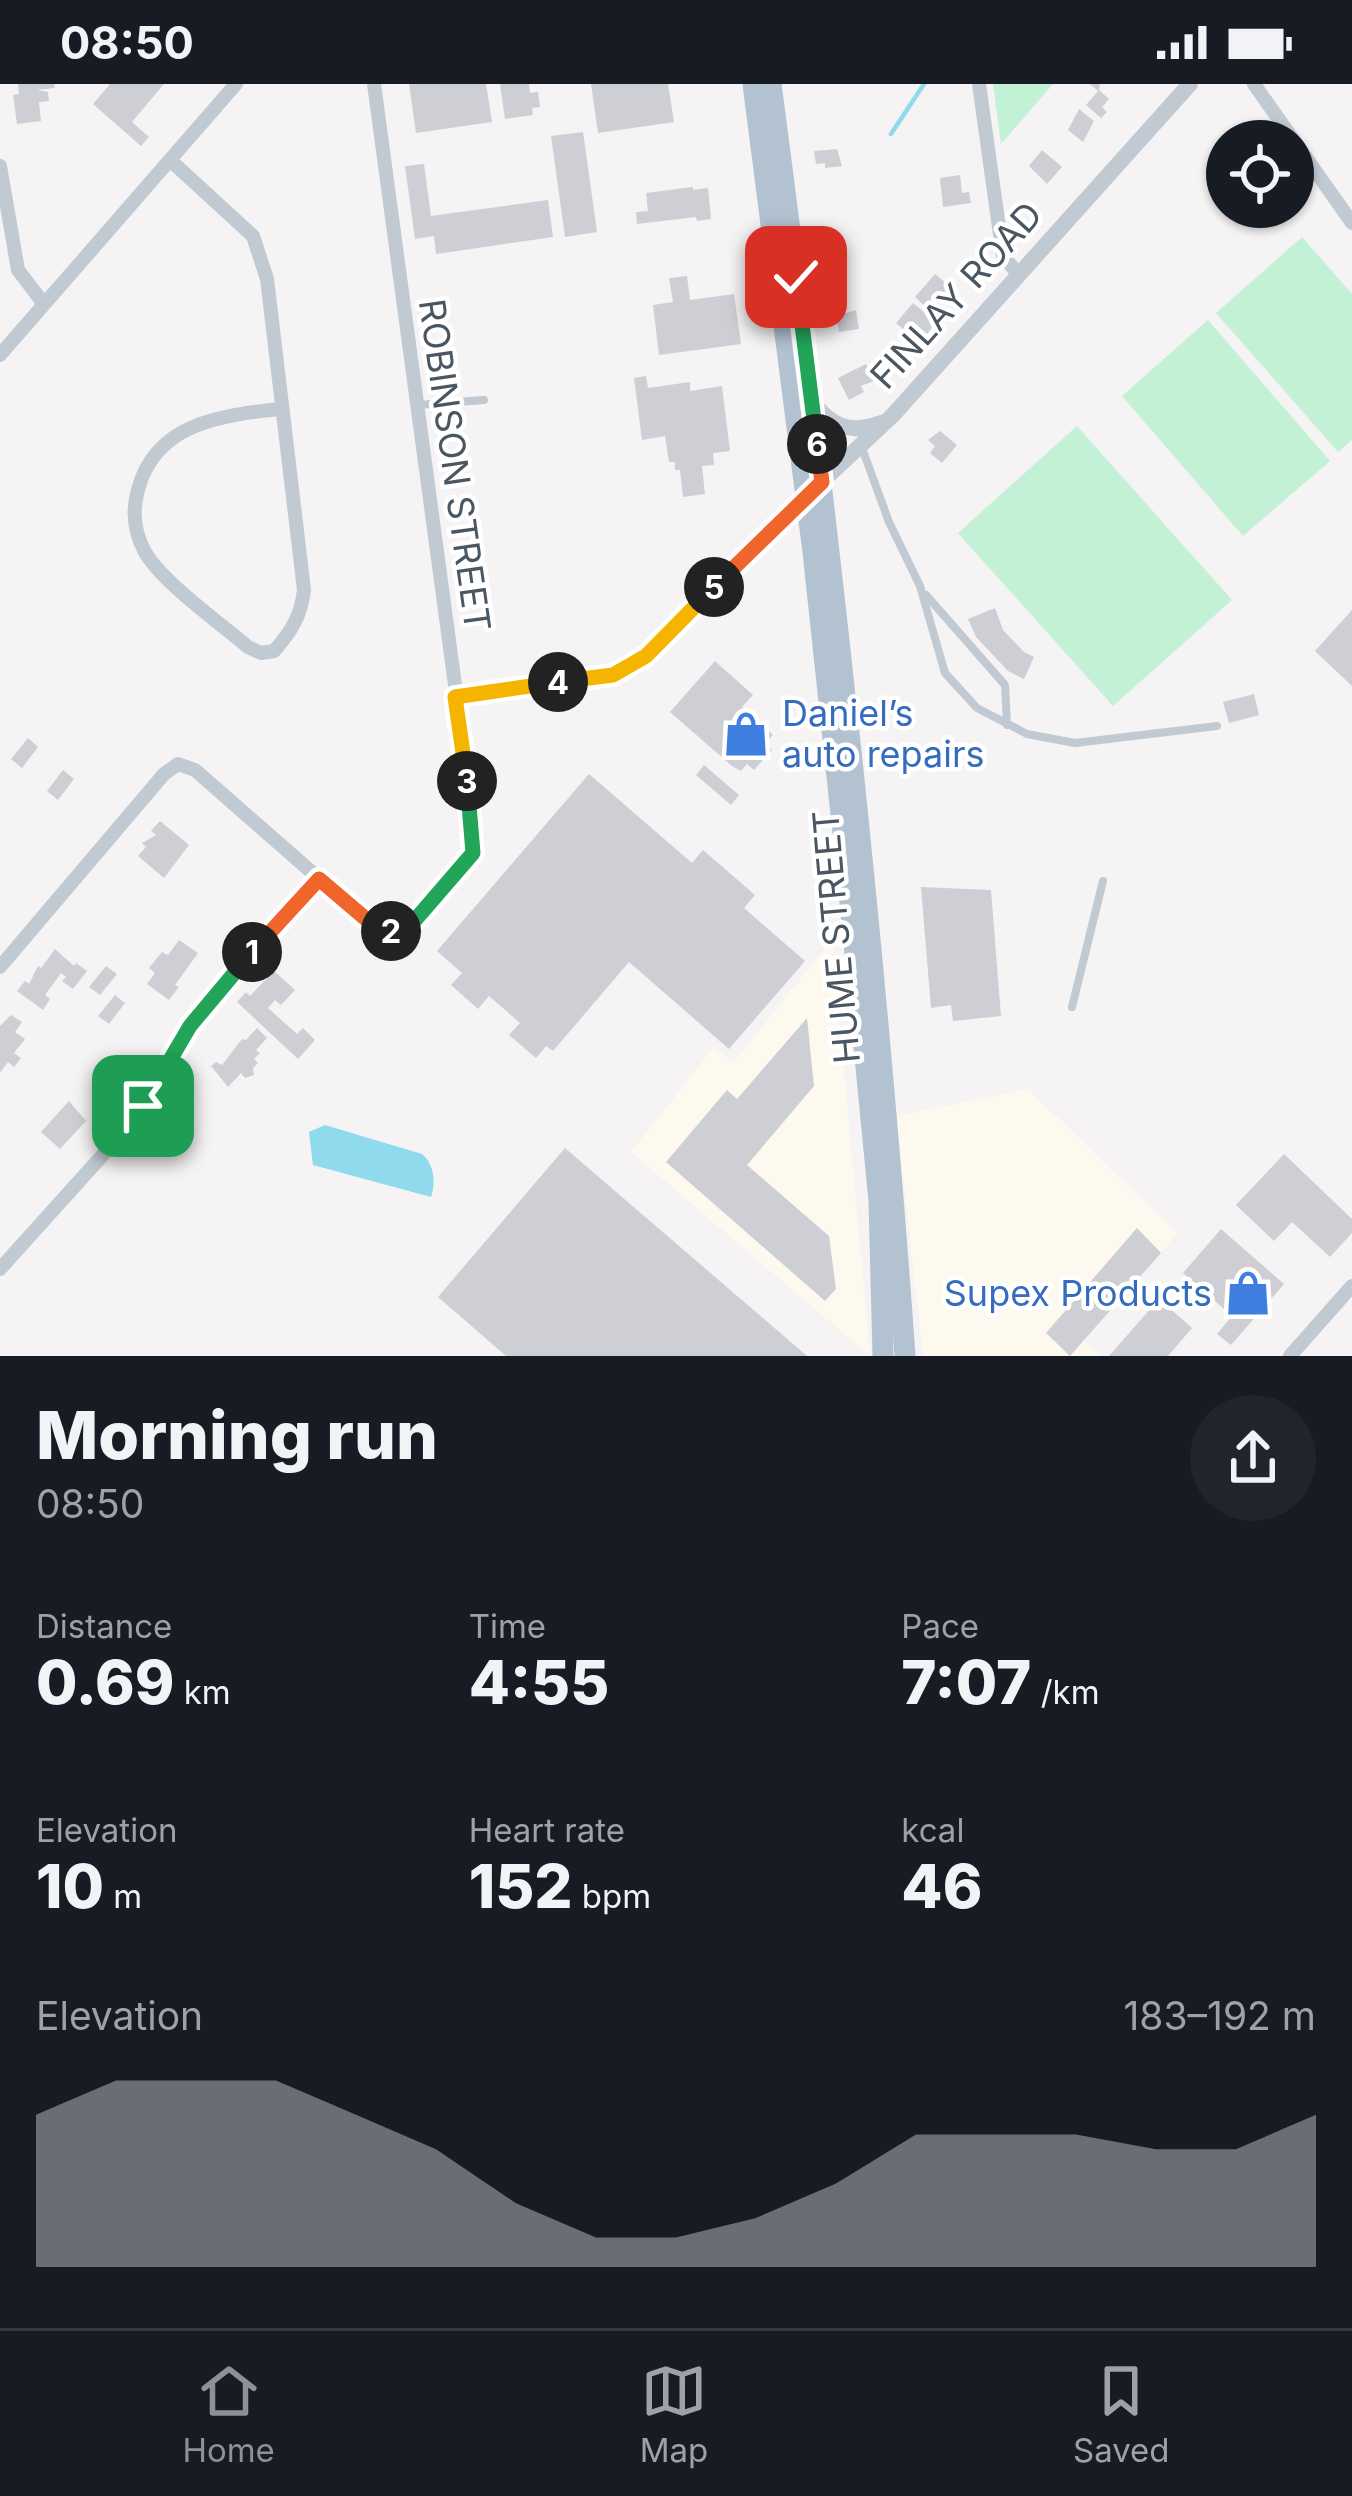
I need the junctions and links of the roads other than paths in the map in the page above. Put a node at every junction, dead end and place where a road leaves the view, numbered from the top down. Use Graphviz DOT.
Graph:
graph roads {
  1 [pos="236,84"];
  2 [pos="374,84"];
  3 [pos="753,84"];
  4 [pos="771,84"];
  5 [pos="979,84"];
  6 [pos="1190,84"];
  7 [pos="1254,84"];
  8 [pos="170,160"];
  9 [pos="0,166"];
  10 [pos="1352,223"];
  11 [pos="1019,274"];
  12 [pos="44,304"];
  13 [pos="0,355"];
  14 [pos="811,399"];
  15 [pos="484,400"];
  16 [pos="417,405"];
  17 [pos="280,410"];
  18 [pos="893,415"];
  19 [pos="862,448"];
  20 [pos="814,489"];
  21 [pos="921,590"];
  22 [pos="455,697"];
  23 [pos="1007,725"];
  24 [pos="1217,726"];
  25 [pos="319,879"];
  26 [pos="1103,881"];
  27 [pos="0,967"];
  28 [pos="1072,1007"];
  29 [pos="0,1269"];
  30 [pos="1352,1286"];
  31 [pos="883,1356"];
  32 [pos="905,1356"];
  33 [pos="1290,1356"];
  1 -- 8 [label="street"];
  2 -- 16 [label="street, ROBINSON STREET"];
  3 -- 20 [label="main road, HUME STREET"];
  4 -- 14 [label="main road, HUME STREET"];
  5 -- 11 [label="street"];
  6 -- 11 [label="street, FINLAY ROAD"];
  7 -- 10 [label="street"];
  8 -- 12 [label="street"];
  8 -- 17 [label="street"];
  9 -- 12 [label="street"];
  11 -- 18 [label="street, FINLAY ROAD"];
  12 -- 13 [label="street"];
  14 -- 18 [label="street"];
  14 -- 20 [label="main road, HUME STREET"];
  15 -- 16 [label="lane"];
  16 -- 22 [label="street, ROBINSON STREET"];
  17 -- 17 [label="street"];
  18 -- 19 [label="street, FINLAY ROAD"];
  19 -- 20 [label="street, FINLAY ROAD"];
  19 -- 21 [label="lane"];
  20 -- 22 [label="street, FINLAY ROAD"];
  20 -- 31 [label="main road, HUME STREET"];
  20 -- 32 [label="main road, HUME STREET"];
  21 -- 23 [label="lane"];
  21 -- 23 [label="lane"];
  22 -- 25 [label="street, ROBINSON STREET"];
  23 -- 24 [label="lane"];
  25 -- 27 [label="street"];
  25 -- 29 [label="street"];
  26 -- 28 [label="lane"];
  30 -- 33 [label="street"];
}
